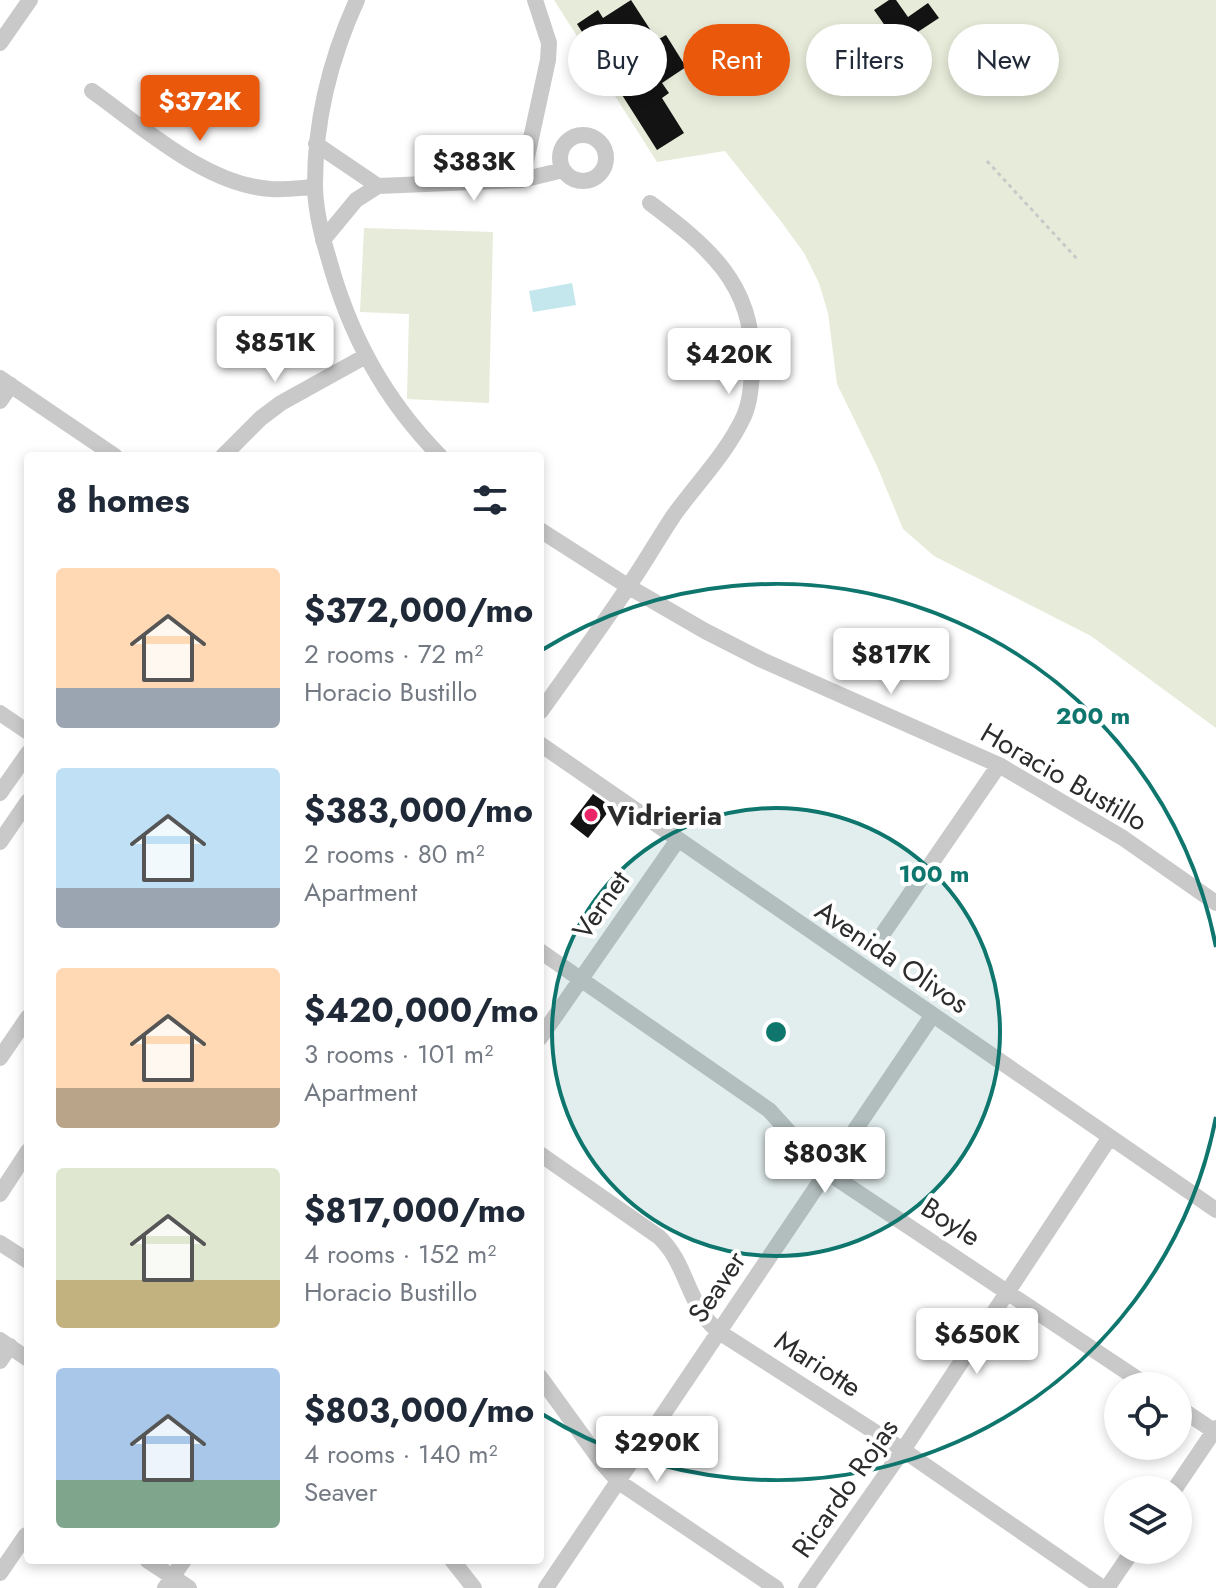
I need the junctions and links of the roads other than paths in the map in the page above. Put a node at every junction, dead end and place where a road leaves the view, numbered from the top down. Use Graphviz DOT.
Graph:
graph roads {
  1 [pos="30,0"];
  2 [pos="357,0"];
  3 [pos="535,0"];
  4 [pos="0,43"];
  5 [pos="92,91"];
  6 [pos="316,144"];
  7 [pos="563,170"];
  8 [pos="522,180"];
  9 [pos="378,186"];
  10 [pos="315,187"];
  11 [pos="650,203"];
  12 [pos="323,240"];
  13 [pos="364,357"];
  14 [pos="6,381"];
  15 [pos="0,401"];
  16 [pos="109,452"];
  17 [pos="227,452"];
  18 [pos="436,452"];
  19 [pos="544,533"];
  20 [pos="629,587"];
  21 [pos="544,707"];
  22 [pos="0,713"];
  23 [pos="24,729"];
  24 [pos="544,747"];
  25 [pos="24,759"];
  26 [pos="999,765"];
  27 [pos="0,793"];
  28 [pos="22,824"];
  29 [pos="677,841"];
  30 [pos="0,842"];
  31 [pos="1216,903"];
  32 [pos="884,932"];
  33 [pos="544,954"];
  34 [pos="581,978"];
  35 [pos="932,1016"];
  36 [pos="24,1023"];
  37 [pos="544,1032"];
  38 [pos="0,1058"];
  39 [pos="1110,1137"];
  40 [pos="24,1157"];
  41 [pos="544,1157"];
  42 [pos="828,1171"];
  43 [pos="0,1194"];
  44 [pos="1216,1210"];
  45 [pos="0,1243"];
  46 [pos="24,1258"];
  47 [pos="1009,1292"];
  48 [pos="719,1332"];
  49 [pos="5,1343"];
  50 [pos="24,1356"];
  51 [pos="0,1361"];
  52 [pos="1127,1372"];
  53 [pos="544,1383"];
  54 [pos="1192,1416"];
  55 [pos="1215,1430"];
  56 [pos="903,1450"];
  57 [pos="1184,1476"];
  58 [pos="619,1482"];
  59 [pos="24,1538"];
  60 [pos="151,1564"];
  61 [pos="181,1564"];
  62 [pos="455,1564"];
  63 [pos="1123,1564"];
  64 [pos="0,1573"];
  65 [pos="169,1582"];
  66 [pos="189,1588"];
  67 [pos="474,1588"];
  68 [pos="546,1588"];
  69 [pos="776,1588"];
  70 [pos="806,1588"];
  71 [pos="1105,1588"];
  1 -- 4 [label="street"];
  2 -- 6 [label="street"];
  3 -- 8 [label="street"];
  5 -- 10 [label="street"];
  6 -- 9 [label="street"];
  6 -- 10 [label="street"];
  7 -- 8 [label="street"];
  8 -- 9 [label="street"];
  9 -- 12 [label="street"];
  10 -- 12 [label="street"];
  11 -- 20 [label="street"];
  12 -- 13 [label="street"];
  13 -- 17 [label="street"];
  13 -- 18 [label="street"];
  14 -- 15 [label="street"];
  14 -- 16 [label="street"];
  19 -- 20 [label="street, Horacio Bustillo"];
  20 -- 21 [label="street"];
  20 -- 26 [label="street, Horacio Bustillo"];
  22 -- 23 [label="street"];
  24 -- 29 [label="street, Avenida Olivos"];
  25 -- 27 [label="street"];
  26 -- 31 [label="street, Horacio Bustillo"];
  26 -- 32 [label="street"];
  28 -- 30 [label="street"];
  29 -- 34 [label="street, Vernet"];
  29 -- 35 [label="street, Avenida Olivos"];
  33 -- 34 [label="street, Boyle"];
  34 -- 37 [label="street, Vernet"];
  34 -- 42 [label="street, Boyle"];
  35 -- 39 [label="street, Avenida Olivos"];
  35 -- 42 [label="street, Seaver"];
  36 -- 38 [label="street"];
  39 -- 44 [label="street, Avenida Olivos"];
  39 -- 47 [label="street, Ricardo Rojas"];
  40 -- 43 [label="street"];
  41 -- 48 [label="street, Mariotte"];
  42 -- 47 [label="street, Boyle"];
  42 -- 48 [label="street, Seaver"];
  45 -- 46 [label="street"];
  47 -- 52 [label="street, Boyle"];
  47 -- 56 [label="street, Ricardo Rojas"];
  48 -- 56 [label="street, Mariotte"];
  48 -- 58 [label="street, Seaver"];
  49 -- 50 [label="street"];
  49 -- 51 [label="street"];
  53 -- 58 [label="street"];
  54 -- 55 [label="street"];
  55 -- 57 [label="street"];
  56 -- 70 [label="street, Ricardo Rojas"];
  56 -- 71 [label="street, Mariotte"];
  58 -- 68 [label="street, Seaver"];
  58 -- 69 [label="street"];
  59 -- 64 [label="street"];
  60 -- 65 [label="street"];
  61 -- 65 [label="street"];
  62 -- 67 [label="street"];
  63 -- 71 [label="street"];
  65 -- 66 [label="street"];
}
